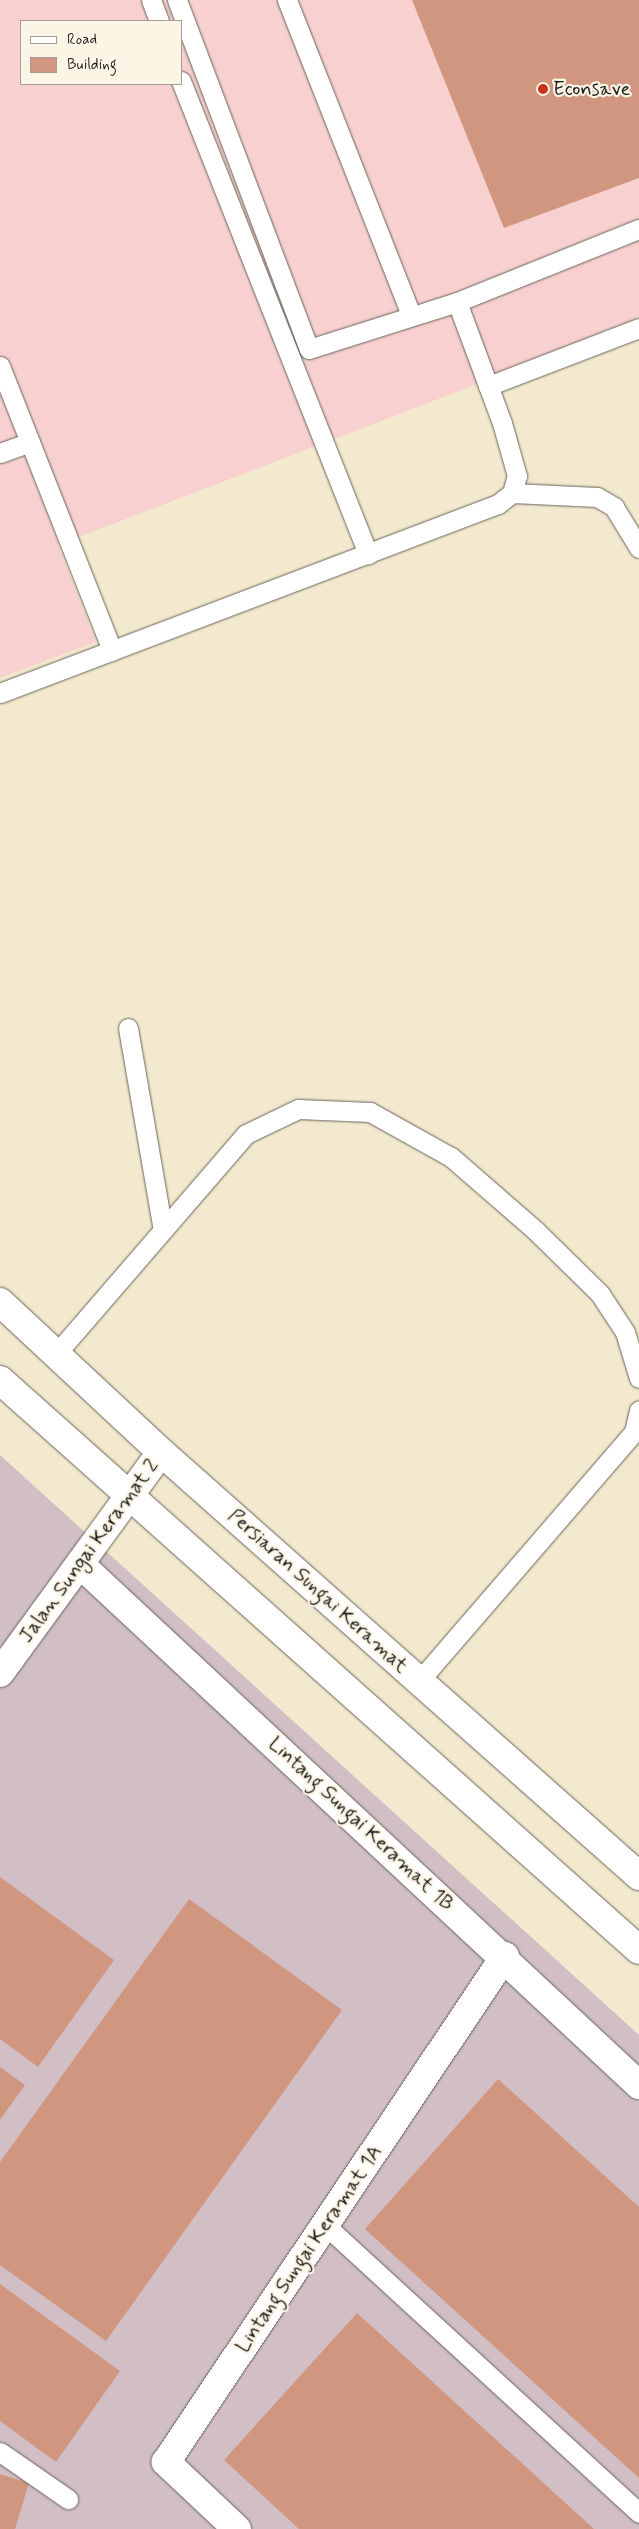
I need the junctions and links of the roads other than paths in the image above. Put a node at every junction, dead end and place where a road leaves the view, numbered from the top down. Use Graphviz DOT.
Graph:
graph roads {
  1 [pos="150,0"];
  2 [pos="176,0"];
  3 [pos="287,0"];
  4 [pos="159,20"];
  5 [pos="182,84"];
  6 [pos="639,229"];
  7 [pos="457,302"];
  8 [pos="412,315"];
  9 [pos="639,328"];
  10 [pos="0,366"];
  11 [pos="488,386"];
  12 [pos="30,442"];
  13 [pos="0,453"];
  14 [pos="512,493"];
  15 [pos="639,548"];
  16 [pos="368,554"];
  17 [pos="112,651"];
  18 [pos="0,693"];
  19 [pos="128,1028"];
  20 [pos="164,1230"];
  21 [pos="0,1302"];
  22 [pos="56,1354"];
  23 [pos="639,1378"];
  24 [pos="0,1380"];
  25 [pos="639,1411"];
  26 [pos="161,1452"];
  27 [pos="130,1496"];
  28 [pos="81,1565"];
  29 [pos="0,1674"];
  30 [pos="420,1681"];
  31 [pos="639,1876"];
  32 [pos="639,1950"];
  33 [pos="505,1956"];
  34 [pos="639,2085"];
  35 [pos="325,2225"];
  36 [pos="0,2452"];
  37 [pos="68,2499"];
  38 [pos="639,2513"];
  39 [pos="237,2529"];
  1 -- 4 [label="lane"];
  2 -- 8 [label="lane"];
  3 -- 8 [label="lane"];
  5 -- 16 [label="lane"];
  6 -- 7 [label="lane"];
  7 -- 8 [label="lane"];
  7 -- 11 [label="lane"];
  9 -- 11 [label="lane"];
  10 -- 12 [label="lane"];
  11 -- 14 [label="lane"];
  12 -- 13 [label="lane"];
  12 -- 17 [label="lane"];
  14 -- 15 [label="lane"];
  14 -- 16 [label="lane"];
  16 -- 17 [label="lane"];
  17 -- 18 [label="lane"];
  19 -- 20 [label="lane"];
  20 -- 22 [label="lane"];
  20 -- 23 [label="lane"];
  21 -- 22 [label="street, Persiaran Sungai Keramat"];
  22 -- 26 [label="street, Persiaran Sungai Keramat"];
  24 -- 27 [label="street"];
  25 -- 30 [label="lane"];
  26 -- 27 [label="street, Jalan Sungai Keramat 2"];
  26 -- 30 [label="street, Persiaran Sungai Keramat"];
  27 -- 28 [label="street, Jalan Sungai Keramat 2"];
  27 -- 32 [label="street"];
  28 -- 29 [label="street, Jalan Sungai Keramat 2"];
  28 -- 33 [label="street, Lintang Sungai Keramat 1B"];
  30 -- 31 [label="street, Persiaran Sungai Keramat"];
  33 -- 34 [label="street, Lintang Sungai Keramat 1B"];
  33 -- 35 [label="street, Lintang Sungai Keramat 1A"];
  35 -- 38 [label="lane"];
  35 -- 39 [label="street, Lintang Sungai Keramat 1A"];
  36 -- 37 [label="lane"];
}
